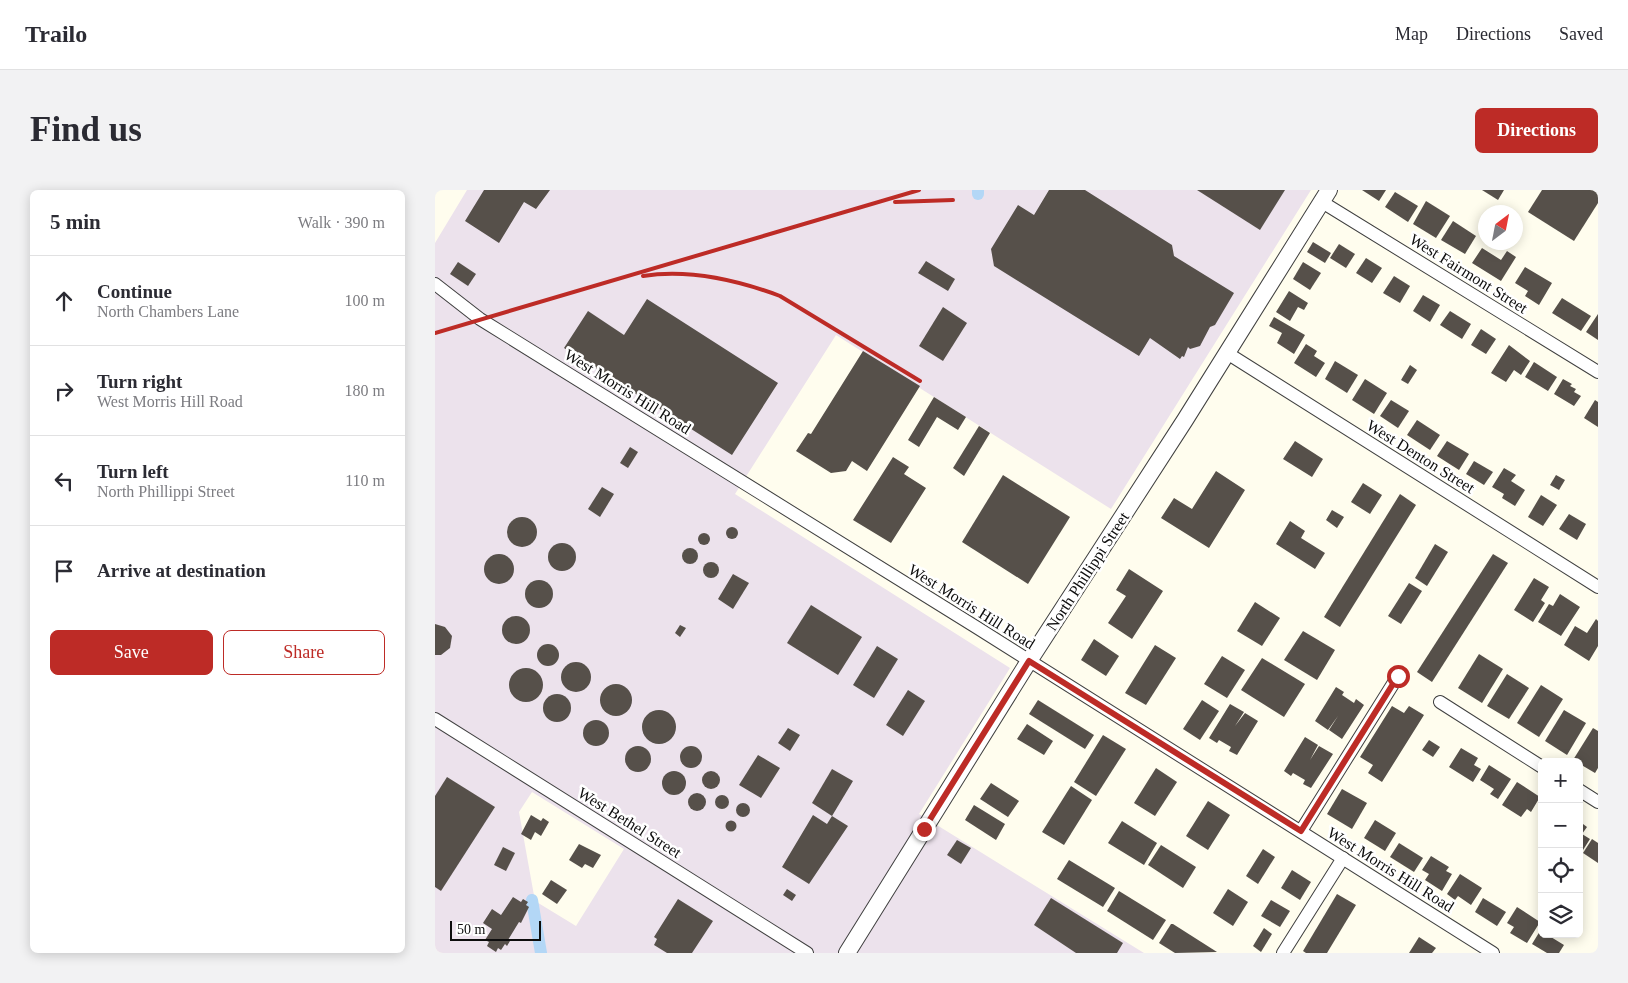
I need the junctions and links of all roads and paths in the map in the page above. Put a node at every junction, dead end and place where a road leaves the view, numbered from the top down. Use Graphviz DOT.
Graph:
graph roads {
  1 [pos="1326,196"];
  2 [pos="435,284"];
  3 [pos="1227,353"];
  4 [pos="1598,372"];
  5 [pos="1598,587"];
  6 [pos="1029,661"];
  7 [pos="1398,676"];
  8 [pos="1440,702"];
  9 [pos="435,719"];
  10 [pos="1538,764"];
  11 [pos="1583,793"];
  12 [pos="1598,802"];
  13 [pos="1301,831"];
  14 [pos="1343,858"];
  15 [pos="807,953"];
  16 [pos="847,953"];
  17 [pos="1283,953"];
  18 [pos="1493,953"];
  1 -- 3 [label="street, North Phillippi Street"];
  1 -- 4 [label="street, West Fairmont Street"];
  2 -- 6 [label="street, West Morris Hill Road"];
  3 -- 5 [label="street, West Denton Street"];
  3 -- 6 [label="street, North Phillippi Street"];
  6 -- 13 [label="street, West Morris Hill Road"];
  6 -- 16 [label="street, North Phillippi Street"];
  7 -- 13 [label="street"];
  8 -- 10 [label="street"];
  9 -- 15 [label="street, West Bethel Street"];
  11 -- 12 [label="street"];
  13 -- 14 [label="street, West Morris Hill Road"];
  14 -- 17 [label="street"];
  14 -- 18 [label="street, West Morris Hill Road"];
}
